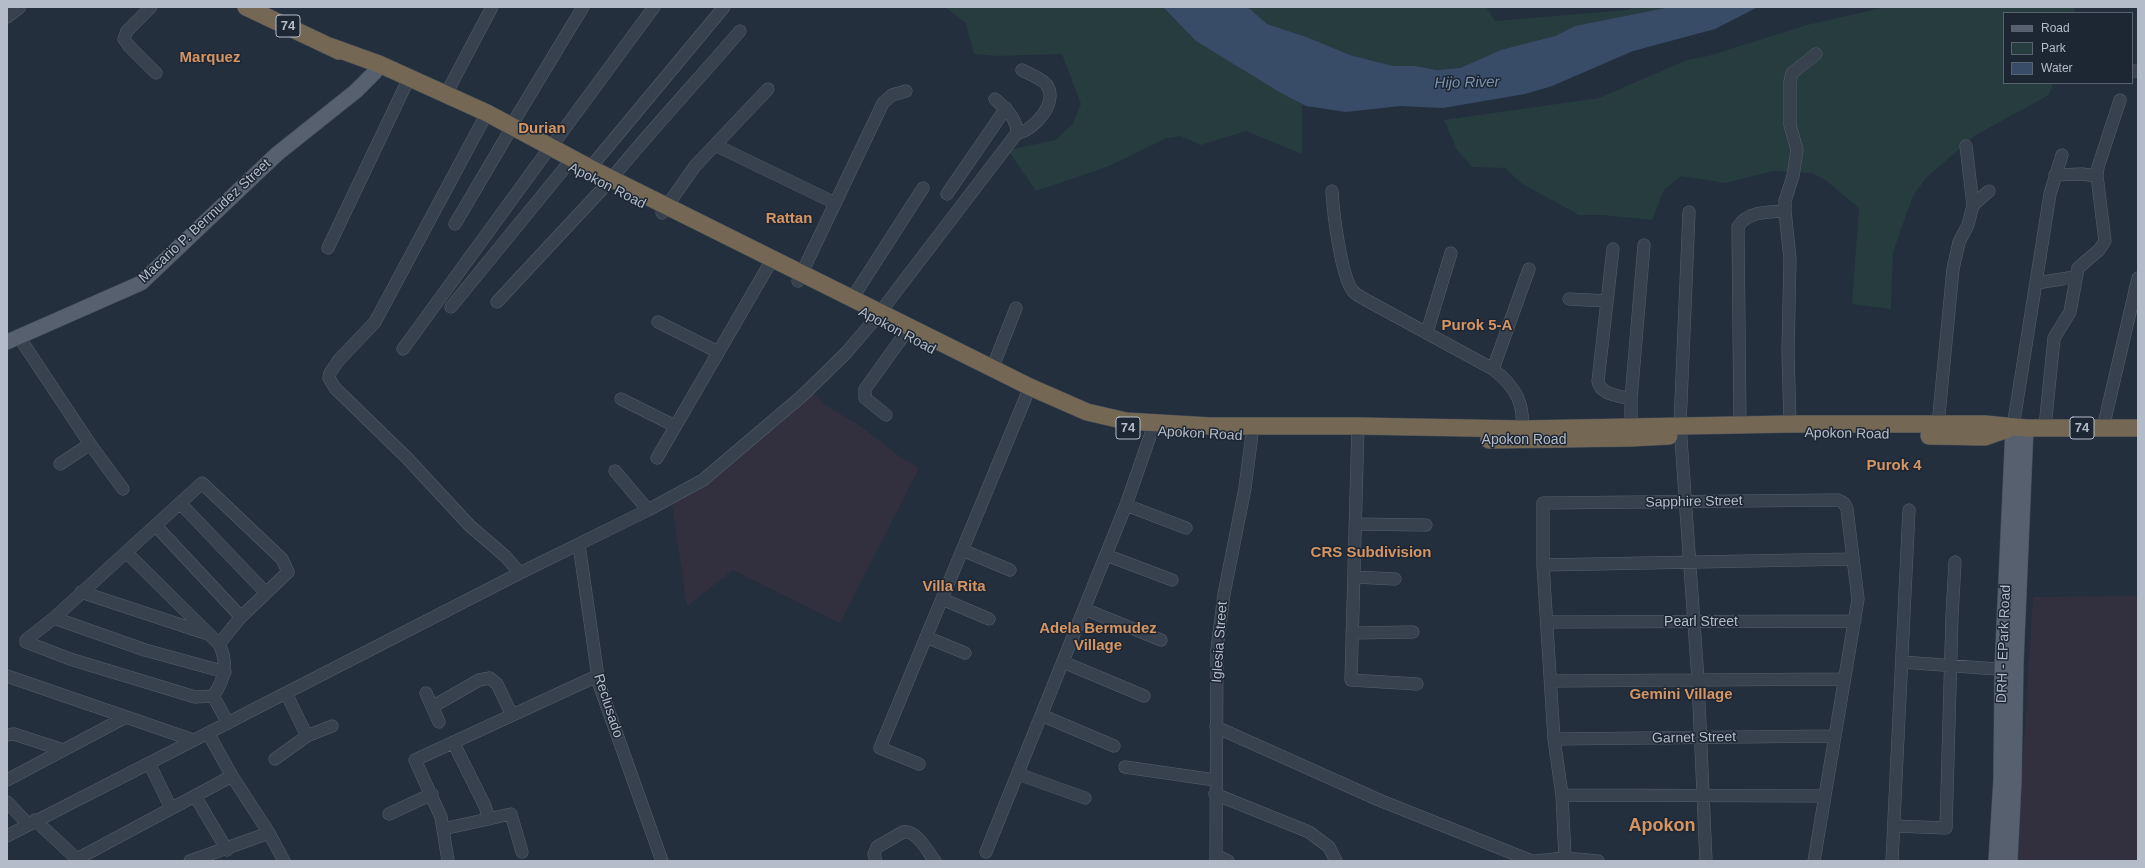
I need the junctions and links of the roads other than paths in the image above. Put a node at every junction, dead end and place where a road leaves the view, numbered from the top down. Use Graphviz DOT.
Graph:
graph roads {
  1 [pos="20,7"];
  2 [pos="151,7"];
  3 [pos="246,7"];
  4 [pos="492,7"];
  5 [pos="583,7"];
  6 [pos="654,7"];
  7 [pos="724,7"];
  8 [pos="7,17"];
  9 [pos="740,31"];
  10 [pos="1816,54"];
  11 [pos="377,68"];
  12 [pos="1022,70"];
  13 [pos="156,73"];
  14 [pos="407,82"];
  15 [pos="768,89"];
  16 [pos="906,91"];
  17 [pos="446,94"];
  18 [pos="995,99"];
  19 [pos="2120,100"];
  20 [pos="1006,108"];
  21 [pos="485,117"];
  22 [pos="510,130"];
  23 [pos="1017,132"];
  24 [pos="716,145"];
  25 [pos="1966,146"];
  26 [pos="548,151"];
  27 [pos="2062,155"];
  28 [pos="568,165"];
  29 [pos="590,168"];
  30 [pos="2055,175"];
  31 [pos="2097,176"];
  32 [pos="609,182"];
  33 [pos="923,188"];
  34 [pos="1332,191"];
  35 [pos="1989,191"];
  36 [pos="947,194"];
  37 [pos="835,203"];
  38 [pos="1973,205"];
  39 [pos="664,209"];
  40 [pos="1785,211"];
  41 [pos="1689,212"];
  42 [pos="455,224"];
  43 [pos="1644,245"];
  44 [pos="328,248"];
  45 [pos="1613,249"];
  46 [pos="1451,252"];
  47 [pos="771,263"];
  48 [pos="1529,269"];
  49 [pos="800,277"];
  50 [pos="2075,277"];
  51 [pos="2138,278"];
  52 [pos="2036,283"];
  53 [pos="853,297"];
  54 [pos="1569,300"];
  55 [pos="1607,301"];
  56 [pos="497,302"];
  57 [pos="451,307"];
  58 [pos="1016,308"];
  59 [pos="878,315"];
  60 [pos="658,322"];
  61 [pos="907,332"];
  62 [pos="1427,332"];
  63 [pos="13,340"];
  64 [pos="403,349"];
  65 [pos="718,352"];
  66 [pos="992,369"];
  67 [pos="1493,369"];
  68 [pos="1028,391"];
  69 [pos="621,399"];
  70 [pos="1631,399"];
  71 [pos="886,415"];
  72 [pos="1790,424"];
  73 [pos="1740,425"];
  74 [pos="1938,425"];
  75 [pos="674,426"];
  76 [pos="1154,427"];
  77 [pos="2020,427"];
  78 [pos="2045,428"];
  79 [pos="2103,428"];
  80 [pos="2138,428"];
  81 [pos="1680,430"];
  82 [pos="1358,431"];
  83 [pos="1252,432"];
  84 [pos="1631,432"];
  85 [pos="1522,435"];
  86 [pos="90,444"];
  87 [pos="657,458"];
  88 [pos="60,464"];
  89 [pos="615,471"];
  90 [pos="123,489"];
  91 [pos="1686,502"];
  92 [pos="180,503"];
  93 [pos="1126,505"];
  94 [pos="648,510"];
  95 [pos="1909,510"];
  96 [pos="1355,524"];
  97 [pos="1426,525"];
  98 [pos="156,526"];
  99 [pos="1186,528"];
  100 [pos="579,545"];
  101 [pos="962,550"];
  102 [pos="126,552"];
  103 [pos="1106,555"];
  104 [pos="1852,559"];
  105 [pos="1690,562"];
  106 [pos="1955,562"];
  107 [pos="1543,565"];
  108 [pos="1010,570"];
  109 [pos="520,573"];
  110 [pos="1354,577"];
  111 [pos="1395,579"];
  112 [pos="1172,580"];
  113 [pos="81,592"];
  114 [pos="266,594"];
  115 [pos="942,600"];
  116 [pos="1084,609"];
  117 [pos="241,617"];
  118 [pos="54,618"];
  119 [pos="988,619"];
  120 [pos="1694,621"];
  121 [pos="1855,621"];
  122 [pos="1548,622"];
  123 [pos="1413,632"];
  124 [pos="1352,633"];
  125 [pos="210,634"];
  126 [pos="926,637"];
  127 [pos="1161,640"];
  128 [pos="219,644"];
  129 [pos="965,653"];
  130 [pos="1063,662"];
  131 [pos="1902,662"];
  132 [pos="1951,665"];
  133 [pos="2009,670"];
  134 [pos="225,672"];
  135 [pos="7,676"];
  136 [pos="597,676"];
  137 [pos="1843,679"];
  138 [pos="1698,680"];
  139 [pos="1552,681"];
  140 [pos="1417,684"];
  141 [pos="286,693"];
  142 [pos="426,693"];
  143 [pos="213,696"];
  144 [pos="1144,696"];
  145 [pos="432,707"];
  146 [pos="512,715"];
  147 [pos="1041,715"];
  148 [pos="124,718"];
  149 [pos="439,722"];
  150 [pos="228,723"];
  151 [pos="332,726"];
  152 [pos="1216,727"];
  153 [pos="208,733"];
  154 [pos="7,734"];
  155 [pos="307,736"];
  156 [pos="1834,736"];
  157 [pos="1701,738"];
  158 [pos="1554,739"];
  159 [pos="193,740"];
  160 [pos="453,742"];
  161 [pos="1114,746"];
  162 [pos="62,750"];
  163 [pos="275,759"];
  164 [pos="149,763"];
  165 [pos="919,764"];
  166 [pos="1125,767"];
  167 [pos="1018,774"];
  168 [pos="232,776"];
  169 [pos="7,780"];
  170 [pos="1215,780"];
  171 [pos="432,794"];
  172 [pos="1215,794"];
  173 [pos="1562,795"];
  174 [pos="1703,795"];
  175 [pos="195,796"];
  176 [pos="1825,796"];
  177 [pos="1085,798"];
  178 [pos="7,802"];
  179 [pos="171,808"];
  180 [pos="389,814"];
  181 [pos="489,819"];
  182 [pos="31,822"];
  183 [pos="1894,826"];
  184 [pos="443,829"];
  185 [pos="269,833"];
  186 [pos="7,836"];
  187 [pos="227,850"];
  188 [pos="522,852"];
  189 [pos="986,852"];
  190 [pos="1216,858"];
  191 [pos="1565,858"];
  192 [pos="78,860"];
  193 [pos="190,861"];
  194 [pos="284,861"];
  195 [pos="448,861"];
  196 [pos="662,861"];
  197 [pos="876,861"];
  198 [pos="935,861"];
  199 [pos="1228,861"];
  200 [pos="1336,861"];
  201 [pos="1533,861"];
  202 [pos="1598,861"];
  203 [pos="1706,861"];
  204 [pos="1814,861"];
  205 [pos="1892,861"];
  206 [pos="1996,861"];
  207 [pos="2010,861"];
  1 -- 8 [label="street"];
  2 -- 13 [label="street"];
  3 -- 11 [label="highway, Apokon Road / 74"];
  4 -- 17 [label="street"];
  5 -- 22 [label="street"];
  6 -- 26 [label="street"];
  7 -- 29 [label="street"];
  9 -- 32 [label="street"];
  10 -- 40 [label="street"];
  11 -- 14 [label="highway, Apokon Road / 74"];
  11 -- 63 [label="main road, Macario P. Bermudez Street"];
  12 -- 23 [label="street"];
  14 -- 17 [label="highway, Apokon Road / 74"];
  14 -- 21 [label="highway, Apokon Road / 74"];
  14 -- 44 [label="street"];
  15 -- 24 [label="street"];
  16 -- 37 [label="street"];
  17 -- 21 [label="highway, Apokon Road / 74"];
  18 -- 20 [label="street"];
  19 -- 31 [label="street"];
  20 -- 23 [label="street"];
  20 -- 36 [label="street"];
  21 -- 22 [label="highway, Apokon Road / 74"];
  21 -- 109 [label="street"];
  22 -- 26 [label="highway, Apokon Road / 74"];
  22 -- 42 [label="street"];
  23 -- 59 [label="street"];
  24 -- 37 [label="street"];
  24 -- 39 [label="street"];
  25 -- 38 [label="street"];
  26 -- 28 [label="highway, Apokon Road / 74"];
  26 -- 29 [label="highway, Apokon Road / 74"];
  26 -- 64 [label="street"];
  27 -- 30 [label="street"];
  28 -- 32 [label="highway, Apokon Road / 74"];
  28 -- 57 [label="street"];
  29 -- 32 [label="highway, Apokon Road / 74"];
  30 -- 31 [label="street"];
  30 -- 52 [label="street"];
  31 -- 50 [label="street"];
  32 -- 39 [label="highway, Apokon Road / 74"];
  32 -- 56 [label="street"];
  33 -- 53 [label="street"];
  34 -- 62 [label="street"];
  35 -- 38 [label="street"];
  37 -- 49 [label="street"];
  38 -- 74 [label="street"];
  39 -- 47 [label="highway, Apokon Road / 74"];
  40 -- 72 [label="street"];
  40 -- 73 [label="street"];
  41 -- 81 [label="street"];
  43 -- 70 [label="street"];
  45 -- 55 [label="street"];
  46 -- 62 [label="street"];
  47 -- 49 [label="highway, Apokon Road / 74"];
  47 -- 65 [label="street"];
  48 -- 67 [label="street"];
  49 -- 53 [label="highway, Apokon Road / 74"];
  49 -- 59 [label="highway, Apokon Road / 74"];
  50 -- 52 [label="street"];
  50 -- 78 [label="street"];
  51 -- 79 [label="street"];
  52 -- 77 [label="street"];
  53 -- 59 [label="highway, Apokon Road / 74"];
  54 -- 55 [label="street"];
  55 -- 70 [label="street"];
  58 -- 66 [label="street"];
  59 -- 61 [label="highway, Apokon Road / 74"];
  59 -- 94 [label="street"];
  60 -- 65 [label="street"];
  61 -- 66 [label="highway, Apokon Road / 74"];
  61 -- 68 [label="highway, Apokon Road / 74"];
  61 -- 71 [label="street"];
  62 -- 67 [label="street"];
  63 -- 86 [label="street"];
  65 -- 75 [label="street"];
  66 -- 68 [label="highway, Apokon Road / 74"];
  67 -- 85 [label="street"];
  68 -- 76 [label="highway, Apokon Road / 74"];
  68 -- 101 [label="street"];
  69 -- 75 [label="street"];
  70 -- 84 [label="street"];
  72 -- 73 [label="highway, Apokon Road / 74"];
  72 -- 74 [label="highway, Apokon Road / 74"];
  73 -- 81 [label="highway, Apokon Road / 74"];
  74 -- 77 [label="highway, Apokon Road / 74"];
  75 -- 87 [label="street"];
  76 -- 83 [label="highway, Apokon Road / 74"];
  76 -- 93 [label="street"];
  77 -- 78 [label="highway, Apokon Road / 74"];
  77 -- 81 [label="highway, Apokon Road / 74"];
  77 -- 133 [label="main road, DRH - EPark Road"];
  78 -- 79 [label="highway, Apokon Road / 74"];
  79 -- 80 [label="highway, Apokon Road / 74"];
  81 -- 84 [label="highway, Apokon Road / 74"];
  81 -- 91 [label="street"];
  82 -- 83 [label="highway, Apokon Road / 74"];
  82 -- 85 [label="highway, Apokon Road / 74"];
  82 -- 96 [label="street"];
  83 -- 152 [label="street, Iglesia Street"];
  84 -- 85 [label="highway, Apokon Road / 74"];
  86 -- 88 [label="street"];
  86 -- 90 [label="street"];
  89 -- 94 [label="street"];
  91 -- 104 [label="street, Sapphire Street"];
  91 -- 105 [label="street"];
  91 -- 107 [label="street, Sapphire Street"];
  92 -- 98 [label="street"];
  92 -- 114 [label="street"];
  92 -- 114 [label="street"];
  93 -- 99 [label="street"];
  93 -- 103 [label="street"];
  94 -- 100 [label="street"];
  95 -- 131 [label="street"];
  96 -- 97 [label="street"];
  96 -- 110 [label="street"];
  98 -- 102 [label="street"];
  98 -- 117 [label="street"];
  100 -- 109 [label="street"];
  100 -- 136 [label="street, Reclusado"];
  101 -- 108 [label="street"];
  101 -- 115 [label="street"];
  102 -- 113 [label="street"];
  102 -- 125 [label="street"];
  103 -- 112 [label="street"];
  103 -- 116 [label="street"];
  104 -- 105 [label="street"];
  104 -- 121 [label="street"];
  105 -- 107 [label="street"];
  105 -- 120 [label="street"];
  106 -- 132 [label="street"];
  107 -- 122 [label="street"];
  109 -- 141 [label="street"];
  110 -- 111 [label="street"];
  110 -- 124 [label="street"];
  113 -- 118 [label="street"];
  113 -- 125 [label="street"];
  114 -- 117 [label="street"];
  115 -- 119 [label="street"];
  115 -- 126 [label="street"];
  116 -- 127 [label="street"];
  116 -- 130 [label="street"];
  117 -- 128 [label="street"];
  118 -- 134 [label="street"];
  118 -- 143 [label="street"];
  120 -- 121 [label="street, Pearl Street"];
  120 -- 122 [label="street, Pearl Street"];
  120 -- 138 [label="street"];
  121 -- 137 [label="street"];
  122 -- 139 [label="street"];
  123 -- 124 [label="street"];
  124 -- 140 [label="street"];
  125 -- 128 [label="street"];
  126 -- 129 [label="street"];
  126 -- 165 [label="street"];
  128 -- 134 [label="street"];
  130 -- 144 [label="street"];
  130 -- 147 [label="street"];
  131 -- 132 [label="street"];
  131 -- 183 [label="street"];
  132 -- 133 [label="street"];
  132 -- 183 [label="street"];
  133 -- 206 [label="main road, DRH - EPark Road"];
  133 -- 207 [label="main road, DRH - EPark Road"];
  134 -- 143 [label="street"];
  135 -- 148 [label="street"];
  136 -- 146 [label="street"];
  136 -- 196 [label="street, Reclusado"];
  137 -- 138 [label="street"];
  137 -- 156 [label="street"];
  138 -- 139 [label="street"];
  138 -- 157 [label="street"];
  139 -- 158 [label="street"];
  141 -- 150 [label="street"];
  141 -- 155 [label="street"];
  142 -- 145 [label="street"];
  143 -- 150 [label="street"];
  145 -- 146 [label="street"];
  145 -- 149 [label="street"];
  146 -- 160 [label="street"];
  147 -- 161 [label="street"];
  147 -- 167 [label="street"];
  148 -- 159 [label="street"];
  148 -- 162 [label="street"];
  150 -- 153 [label="street"];
  151 -- 155 [label="street"];
  152 -- 170 [label="street, Iglesia Street"];
  152 -- 201 [label="street"];
  153 -- 159 [label="street"];
  153 -- 168 [label="street"];
  154 -- 162 [label="street"];
  155 -- 163 [label="street"];
  156 -- 157 [label="street, Garnet Street"];
  156 -- 176 [label="street"];
  157 -- 158 [label="street, Garnet Street"];
  157 -- 174 [label="street"];
  158 -- 173 [label="street"];
  159 -- 164 [label="street"];
  160 -- 171 [label="street"];
  160 -- 181 [label="street"];
  162 -- 169 [label="street"];
  164 -- 179 [label="street"];
  164 -- 182 [label="street"];
  166 -- 170 [label="street"];
  167 -- 177 [label="street"];
  167 -- 189 [label="street"];
  168 -- 175 [label="street"];
  168 -- 185 [label="street"];
  170 -- 172 [label="street, Iglesia Street"];
  171 -- 180 [label="street"];
  171 -- 184 [label="street"];
  172 -- 190 [label="street, Iglesia Street"];
  172 -- 200 [label="street"];
  173 -- 174 [label="street"];
  173 -- 191 [label="street"];
  174 -- 176 [label="street"];
  174 -- 203 [label="street"];
  175 -- 179 [label="street"];
  175 -- 187 [label="street"];
  176 -- 204 [label="street"];
  178 -- 182 [label="street"];
  179 -- 192 [label="street"];
  181 -- 184 [label="street"];
  181 -- 188 [label="street"];
  182 -- 186 [label="street"];
  182 -- 192 [label="street"];
  183 -- 205 [label="street"];
  184 -- 195 [label="street"];
  185 -- 187 [label="street"];
  185 -- 194 [label="street"];
  187 -- 193 [label="street"];
  190 -- 199 [label="street"];
  191 -- 201 [label="street"];
  191 -- 202 [label="street"];
  197 -- 198 [label="street"];
}
